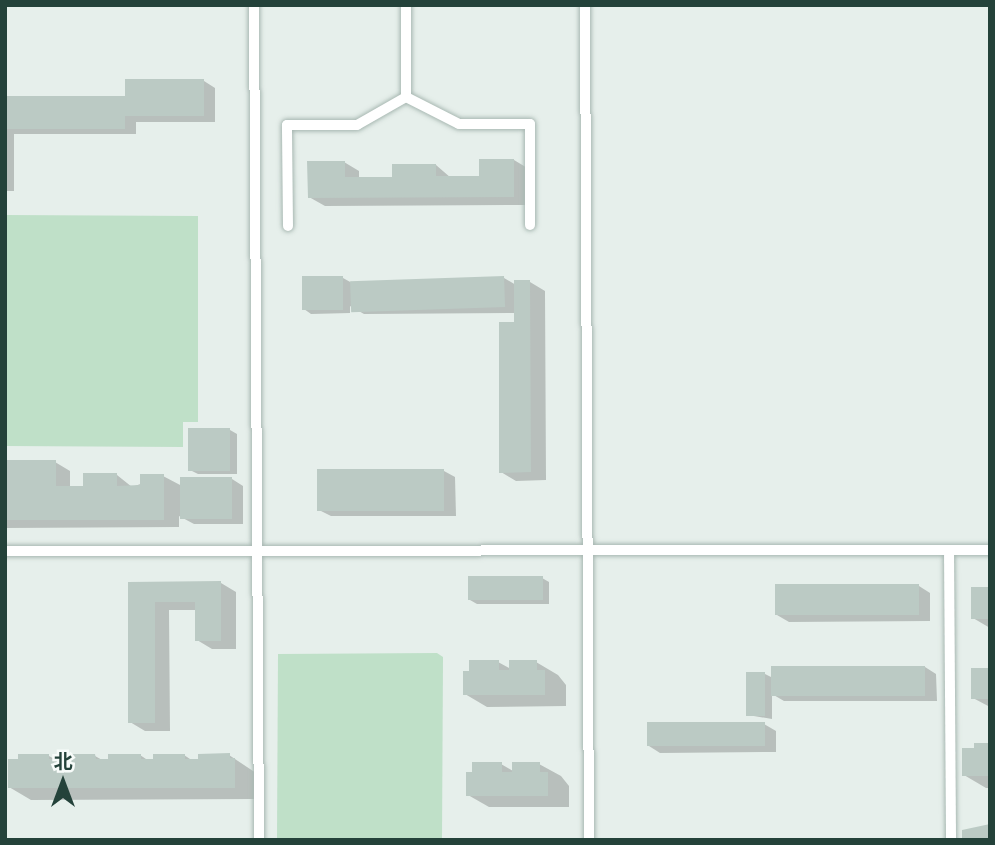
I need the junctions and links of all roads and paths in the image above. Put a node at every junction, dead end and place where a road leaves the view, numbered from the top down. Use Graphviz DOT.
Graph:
graph roads {
  1 [pos="254,5"];
  2 [pos="406,5"];
  3 [pos="585,5"];
  4 [pos="406,97"];
  5 [pos="530,225"];
  6 [pos="288,226"];
  7 [pos="588,550"];
  8 [pos="949,550"];
  9 [pos="990,550"];
  10 [pos="5,551"];
  11 [pos="261,551"];
  12 [pos="259,840"];
  13 [pos="589,840"];
  14 [pos="951,840"];
  1 -- 11 [label="lane"];
  2 -- 4 [label="lane"];
  3 -- 7 [label="lane"];
  4 -- 5 [label="lane"];
  4 -- 6 [label="lane"];
  7 -- 8 [label="lane"];
  7 -- 11 [label="lane"];
  7 -- 13 [label="lane"];
  8 -- 9 [label="lane"];
  8 -- 14 [label="lane"];
  10 -- 11 [label="lane"];
  11 -- 12 [label="lane"];
}
